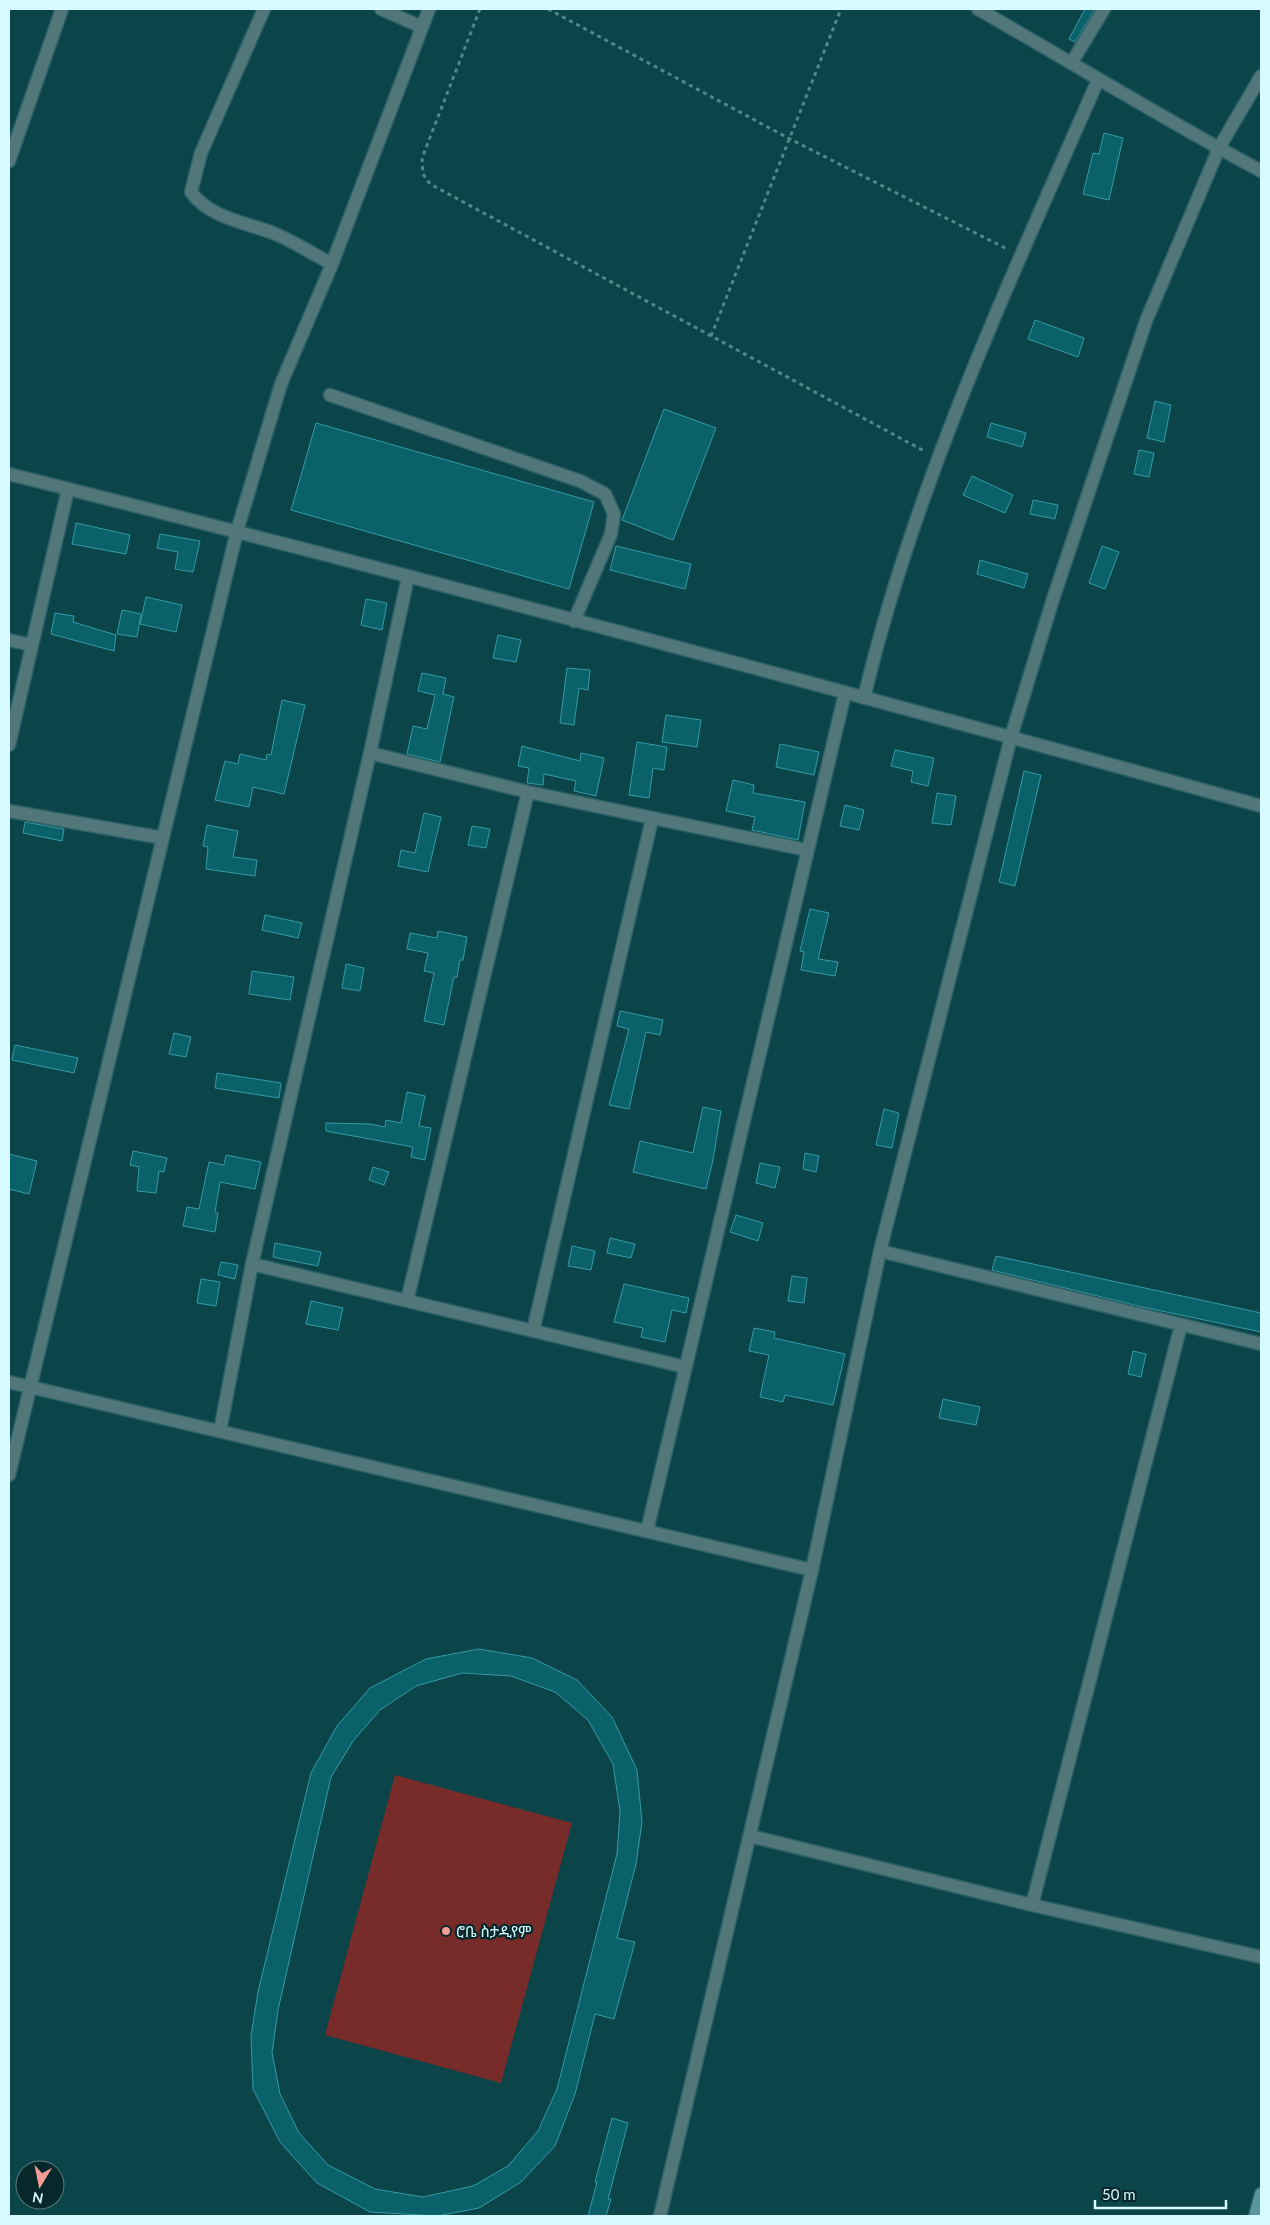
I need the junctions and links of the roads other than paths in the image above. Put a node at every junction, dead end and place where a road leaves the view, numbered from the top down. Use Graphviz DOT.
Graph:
graph roads {
  1 [pos="62,9"];
  2 [pos="264,9"];
  3 [pos="381,9"];
  4 [pos="428,9"];
  5 [pos="978,9"];
  6 [pos="1104,9"];
  7 [pos="422,27"];
  8 [pos="1072,62"];
  9 [pos="1261,76"];
  10 [pos="1098,80"];
  11 [pos="1219,148"];
  12 [pos="9,158"];
  13 [pos="1261,171"];
  14 [pos="332,264"];
  15 [pos="330,395"];
  16 [pos="9,474"];
  17 [pos="68,488"];
  18 [pos="237,531"];
  19 [pos="408,577"];
  20 [pos="574,621"];
  21 [pos="9,640"];
  22 [pos="32,645"];
  23 [pos="844,693"];
  24 [pos="864,698"];
  25 [pos="1012,737"];
  26 [pos="9,745"];
  27 [pos="370,753"];
  28 [pos="528,792"];
  29 [pos="1261,806"];
  30 [pos="9,811"];
  31 [pos="652,819"];
  32 [pos="162,838"];
  33 [pos="807,850"];
  34 [pos="880,1251"];
  35 [pos="252,1264"];
  36 [pos="407,1301"];
  37 [pos="1181,1325"];
  38 [pos="533,1331"];
  39 [pos="1261,1344"];
  40 [pos="685,1367"];
  41 [pos="9,1382"];
  42 [pos="30,1387"];
  43 [pos="220,1431"];
  44 [pos="9,1475"];
  45 [pos="646,1531"];
  46 [pos="812,1570"];
  47 [pos="750,1836"];
  48 [pos="1032,1905"];
  49 [pos="1261,1957"];
  50 [pos="1261,2194"];
  51 [pos="660,2216"];
  52 [pos="1255,2216"];
  1 -- 12 [label="street"];
  2 -- 14 [label="street"];
  3 -- 7 [label="street"];
  4 -- 7 [label="street"];
  5 -- 8 [label="street"];
  6 -- 8 [label="street"];
  7 -- 14 [label="street"];
  8 -- 10 [label="street"];
  9 -- 11 [label="street"];
  10 -- 11 [label="street"];
  10 -- 24 [label="street"];
  11 -- 13 [label="street"];
  11 -- 25 [label="street"];
  14 -- 18 [label="street"];
  15 -- 20 [label="street"];
  16 -- 17 [label="street"];
  17 -- 18 [label="street"];
  17 -- 22 [label="street"];
  18 -- 19 [label="street"];
  18 -- 32 [label="street"];
  19 -- 20 [label="street"];
  19 -- 27 [label="street"];
  20 -- 23 [label="street"];
  21 -- 22 [label="street"];
  22 -- 26 [label="street"];
  23 -- 24 [label="street"];
  23 -- 33 [label="street"];
  24 -- 25 [label="street"];
  25 -- 29 [label="street"];
  25 -- 34 [label="street"];
  27 -- 28 [label="street"];
  27 -- 35 [label="street"];
  28 -- 31 [label="street"];
  28 -- 36 [label="street"];
  30 -- 32 [label="street"];
  31 -- 33 [label="street"];
  31 -- 38 [label="street"];
  32 -- 42 [label="street"];
  33 -- 40 [label="street"];
  34 -- 37 [label="street"];
  34 -- 46 [label="street"];
  35 -- 36 [label="street"];
  35 -- 43 [label="street"];
  36 -- 38 [label="street"];
  37 -- 39 [label="street"];
  37 -- 48 [label="street"];
  38 -- 40 [label="street"];
  40 -- 45 [label="street"];
  41 -- 42 [label="street"];
  42 -- 43 [label="street"];
  42 -- 44 [label="street"];
  43 -- 45 [label="street"];
  45 -- 46 [label="street"];
  46 -- 47 [label="street"];
  47 -- 48 [label="street"];
  47 -- 51 [label="street"];
  48 -- 49 [label="street"];
  50 -- 52 [label="main road"];
}
